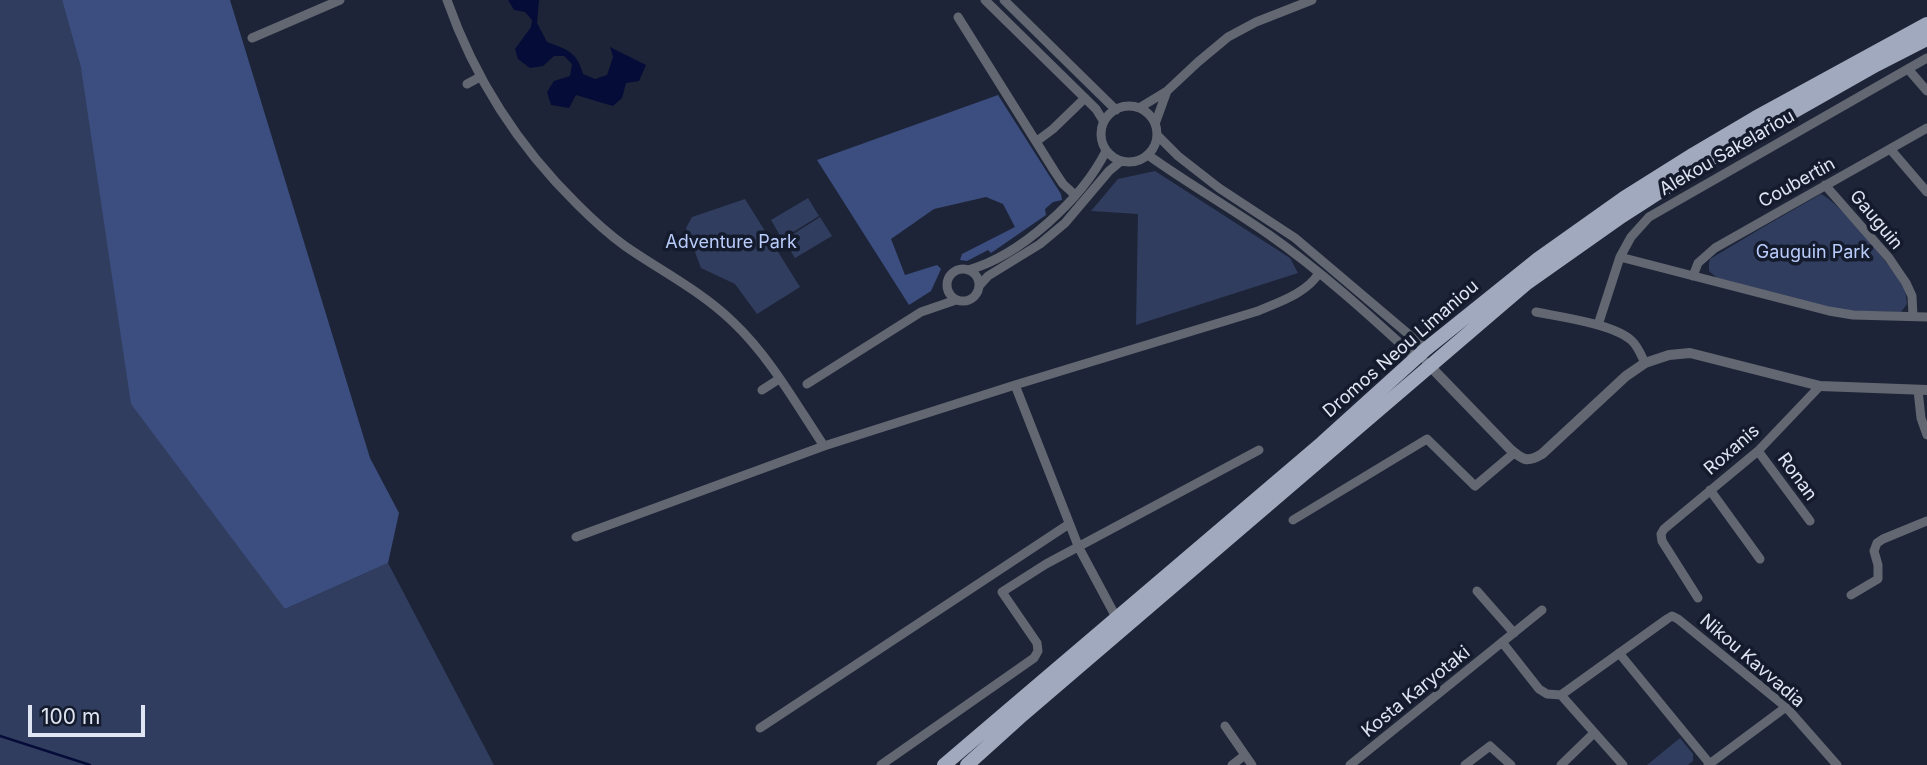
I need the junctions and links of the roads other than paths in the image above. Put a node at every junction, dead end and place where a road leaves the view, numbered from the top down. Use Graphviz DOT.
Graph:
graph roads {
  1 [pos="340,0"];
  2 [pos="447,0"];
  3 [pos="985,0"];
  4 [pos="1004,0"];
  5 [pos="1312,0"];
  6 [pos="958,17"];
  7 [pos="1927,24"];
  8 [pos="252,38"];
  9 [pos="1927,39"];
  10 [pos="1927,58"];
  11 [pos="1908,69"];
  12 [pos="480,77"];
  13 [pos="467,84"];
  14 [pos="1927,90"];
  15 [pos="1167,91"];
  16 [pos="1086,98"];
  17 [pos="1139,108"];
  18 [pos="1116,110"];
  19 [pos="1104,122"];
  20 [pos="1155,124"];
  21 [pos="1927,128"];
  22 [pos="1157,135"];
  23 [pos="1037,141"];
  24 [pos="1891,150"];
  25 [pos="1106,151"];
  26 [pos="1148,155"];
  27 [pos="1121,161"];
  28 [pos="1825,185"];
  29 [pos="1927,192"];
  30 [pos="1075,195"];
  31 [pos="1620,257"];
  32 [pos="968,270"];
  33 [pos="1319,273"];
  34 [pos="1693,276"];
  35 [pos="947,286"];
  36 [pos="979,286"];
  37 [pos="956,299"];
  38 [pos="921,312"];
  39 [pos="1536,312"];
  40 [pos="1913,316"];
  41 [pos="1927,317"];
  42 [pos="1598,325"];
  43 [pos="1421,354"];
  44 [pos="1646,363"];
  45 [pos="1430,365"];
  46 [pos="779,379"];
  47 [pos="807,384"];
  48 [pos="1014,385"];
  49 [pos="1820,386"];
  50 [pos="762,390"];
  51 [pos="1922,390"];
  52 [pos="1927,435"];
  53 [pos="824,446"];
  54 [pos="1259,450"];
  55 [pos="1758,450"];
  56 [pos="1514,453"];
  57 [pos="1710,490"];
  58 [pos="1293,520"];
  59 [pos="1810,521"];
  60 [pos="1927,521"];
  61 [pos="1069,524"];
  62 [pos="576,537"];
  63 [pos="1079,548"];
  64 [pos="1760,559"];
  65 [pos="1477,592"];
  66 [pos="1851,595"];
  67 [pos="1698,598"];
  68 [pos="1542,610"];
  69 [pos="1116,617"];
  70 [pos="1514,633"];
  71 [pos="1503,642"];
  72 [pos="1619,653"];
  73 [pos="1561,695"];
  74 [pos="1786,708"];
  75 [pos="1225,726"];
  76 [pos="760,728"];
  77 [pos="1594,733"];
  78 [pos="1245,755"];
  79 [pos="1709,764"];
  80 [pos="881,765"];
  81 [pos="944,765"];
  82 [pos="967,765"];
  83 [pos="1232,765"];
  84 [pos="1252,765"];
  85 [pos="1350,765"];
  86 [pos="1465,765"];
  87 [pos="1511,765"];
  88 [pos="1561,765"];
  89 [pos="1623,765"];
  90 [pos="1837,765"];
  1 -- 8 [label="street"];
  2 -- 12 [label="street"];
  3 -- 16 [label="street"];
  4 -- 18 [label="street"];
  5 -- 15 [label="street"];
  6 -- 23 [label="street"];
  7 -- 43 [label="main road, Dromos Neou Limaniou"];
  9 -- 45 [label="main road, Dromos Neou Limaniou"];
  10 -- 11 [label="street, Alekou Sakelariou"];
  11 -- 14 [label="street"];
  11 -- 31 [label="street, Alekou Sakelariou"];
  12 -- 13 [label="street"];
  12 -- 46 [label="street"];
  15 -- 17 [label="street"];
  15 -- 20 [label="street"];
  16 -- 19 [label="street"];
  16 -- 23 [label="street"];
  17 -- 18 [label="street"];
  17 -- 20 [label="street"];
  18 -- 19 [label="street"];
  19 -- 25 [label="street"];
  20 -- 22 [label="street"];
  21 -- 24 [label="street, Coubertin"];
  22 -- 26 [label="street"];
  22 -- 43 [label="street"];
  23 -- 30 [label="street"];
  24 -- 28 [label="street, Coubertin"];
  24 -- 29 [label="street"];
  25 -- 27 [label="street"];
  25 -- 30 [label="street"];
  26 -- 27 [label="street"];
  26 -- 33 [label="street"];
  27 -- 36 [label="street"];
  28 -- 34 [label="street, Coubertin"];
  28 -- 40 [label="street, Gauguin"];
  30 -- 32 [label="street"];
  31 -- 34 [label="street"];
  31 -- 42 [label="street, Alekou Sakelariou"];
  32 -- 35 [label="street"];
  32 -- 36 [label="street"];
  33 -- 43 [label="street"];
  33 -- 48 [label="street"];
  34 -- 40 [label="street"];
  35 -- 37 [label="street"];
  35 -- 38 [label="street"];
  36 -- 37 [label="street"];
  37 -- 38 [label="street"];
  38 -- 47 [label="street"];
  39 -- 42 [label="street"];
  40 -- 41 [label="street"];
  42 -- 44 [label="street"];
  43 -- 45 [label="street"];
  43 -- 69 [label="main road, Dromos Neou Limaniou"];
  44 -- 49 [label="street"];
  44 -- 56 [label="street"];
  45 -- 56 [label="street"];
  45 -- 82 [label="main road, Dromos Neou Limaniou"];
  46 -- 50 [label="street"];
  46 -- 53 [label="street"];
  48 -- 53 [label="street"];
  48 -- 61 [label="street"];
  49 -- 51 [label="street"];
  49 -- 55 [label="street, Roxanis"];
  51 -- 52 [label="street"];
  53 -- 62 [label="street"];
  54 -- 63 [label="street"];
  55 -- 57 [label="street, Roxanis"];
  55 -- 59 [label="street, Ronan"];
  56 -- 58 [label="street"];
  57 -- 64 [label="street"];
  57 -- 67 [label="street, Roxanis"];
  60 -- 66 [label="street"];
  61 -- 63 [label="street"];
  61 -- 76 [label="street"];
  63 -- 69 [label="street"];
  63 -- 80 [label="street"];
  65 -- 70 [label="street"];
  68 -- 70 [label="street, Kosta Karyotaki"];
  69 -- 81 [label="main road, Dromos Neou Limaniou"];
  70 -- 71 [label="street, Kosta Karyotaki"];
  71 -- 73 [label="street"];
  71 -- 85 [label="street, Kosta Karyotaki"];
  72 -- 73 [label="street"];
  72 -- 74 [label="street, Nikou Kavvadia"];
  72 -- 79 [label="street"];
  73 -- 77 [label="street"];
  74 -- 79 [label="street"];
  74 -- 90 [label="street, Nikou Kavvadia"];
  75 -- 78 [label="street"];
  77 -- 88 [label="street"];
  77 -- 89 [label="street"];
  78 -- 83 [label="street"];
  78 -- 84 [label="street"];
  86 -- 87 [label="street"];
}
